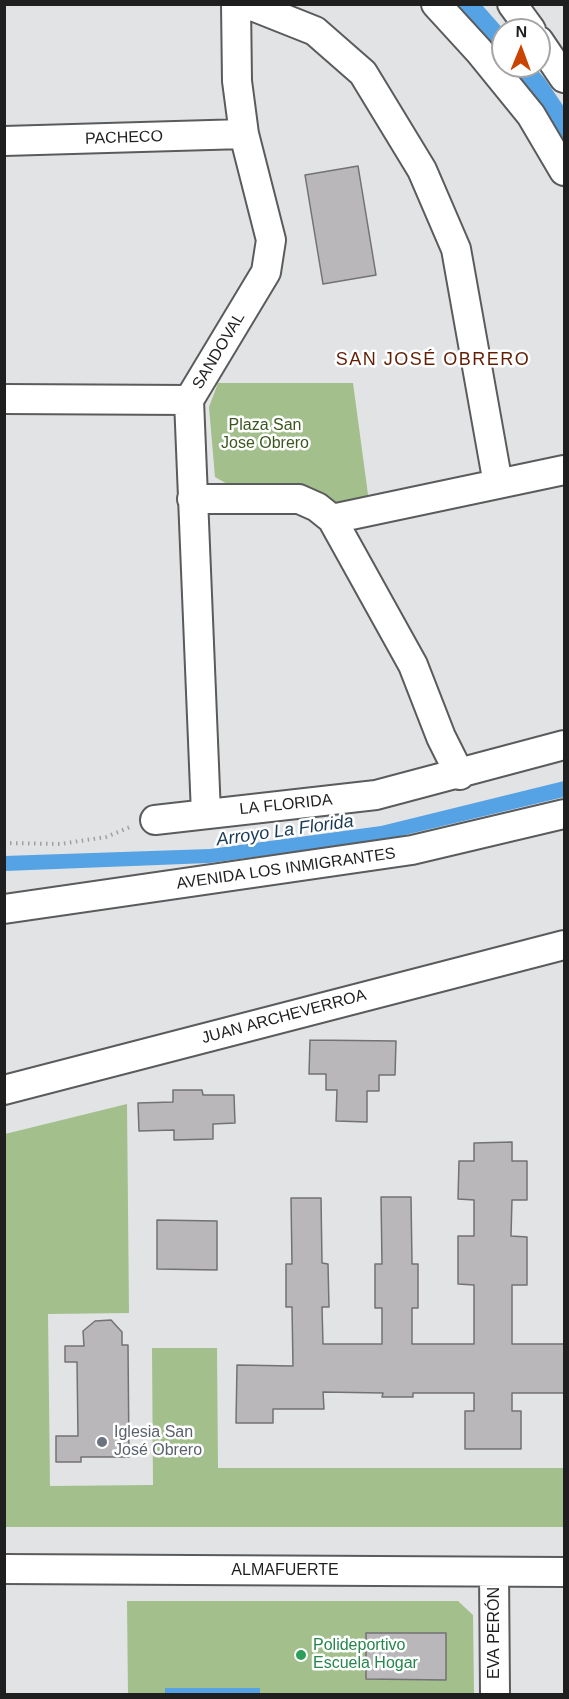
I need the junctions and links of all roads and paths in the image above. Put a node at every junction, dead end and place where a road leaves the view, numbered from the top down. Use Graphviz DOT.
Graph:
graph roads {
  1 [pos="236,4"];
  2 [pos="247,4"];
  3 [pos="436,4"];
  4 [pos="512,4"];
  5 [pos="522,18"];
  6 [pos="551,59"];
  7 [pos="564,78"];
  8 [pos="244,134"];
  9 [pos="4,141"];
  10 [pos="564,171"];
  11 [pos="4,399"];
  12 [pos="189,400"];
  13 [pos="564,470"];
  14 [pos="498,484"];
  15 [pos="192,499"];
  16 [pos="332,519"];
  17 [pos="564,746"];
  18 [pos="460,775"];
  19 [pos="206,814"];
  20 [pos="564,814"];
  21 [pos="155,820"];
  22 [pos="4,843"];
  23 [pos="4,909"];
  24 [pos="564,945"];
  25 [pos="4,1090"];
  26 [pos="4,1569"];
  27 [pos="494,1572"];
  28 [pos="564,1572"];
  29 [pos="495,1695"];
  1 -- 8 [label="street, SANDOVAL"];
  2 -- 14 [label="street"];
  3 -- 10 [label="street"];
  4 -- 5 [label="street"];
  6 -- 7 [label="street"];
  8 -- 9 [label="street, PACHECO"];
  8 -- 12 [label="street, SANDOVAL"];
  11 -- 12 [label="street"];
  12 -- 15 [label="street, SANDOVAL"];
  13 -- 14 [label="street"];
  14 -- 16 [label="street"];
  15 -- 16 [label="street"];
  15 -- 19 [label="street, SANDOVAL"];
  16 -- 18 [label="street"];
  17 -- 18 [label="street, LA FLORIDA"];
  18 -- 19 [label="street, LA FLORIDA"];
  19 -- 21 [label="street, LA FLORIDA"];
  20 -- 23 [label="street, AVENIDA LOS INMIGRANTES"];
  21 -- 22 [label="path"];
  24 -- 25 [label="street, JUAN ARCHEVERROA"];
  26 -- 27 [label="street, ALMAFUERTE"];
  27 -- 28 [label="street, ALMAFUERTE"];
  27 -- 29 [label="street, EVA PERÓN"];
}
